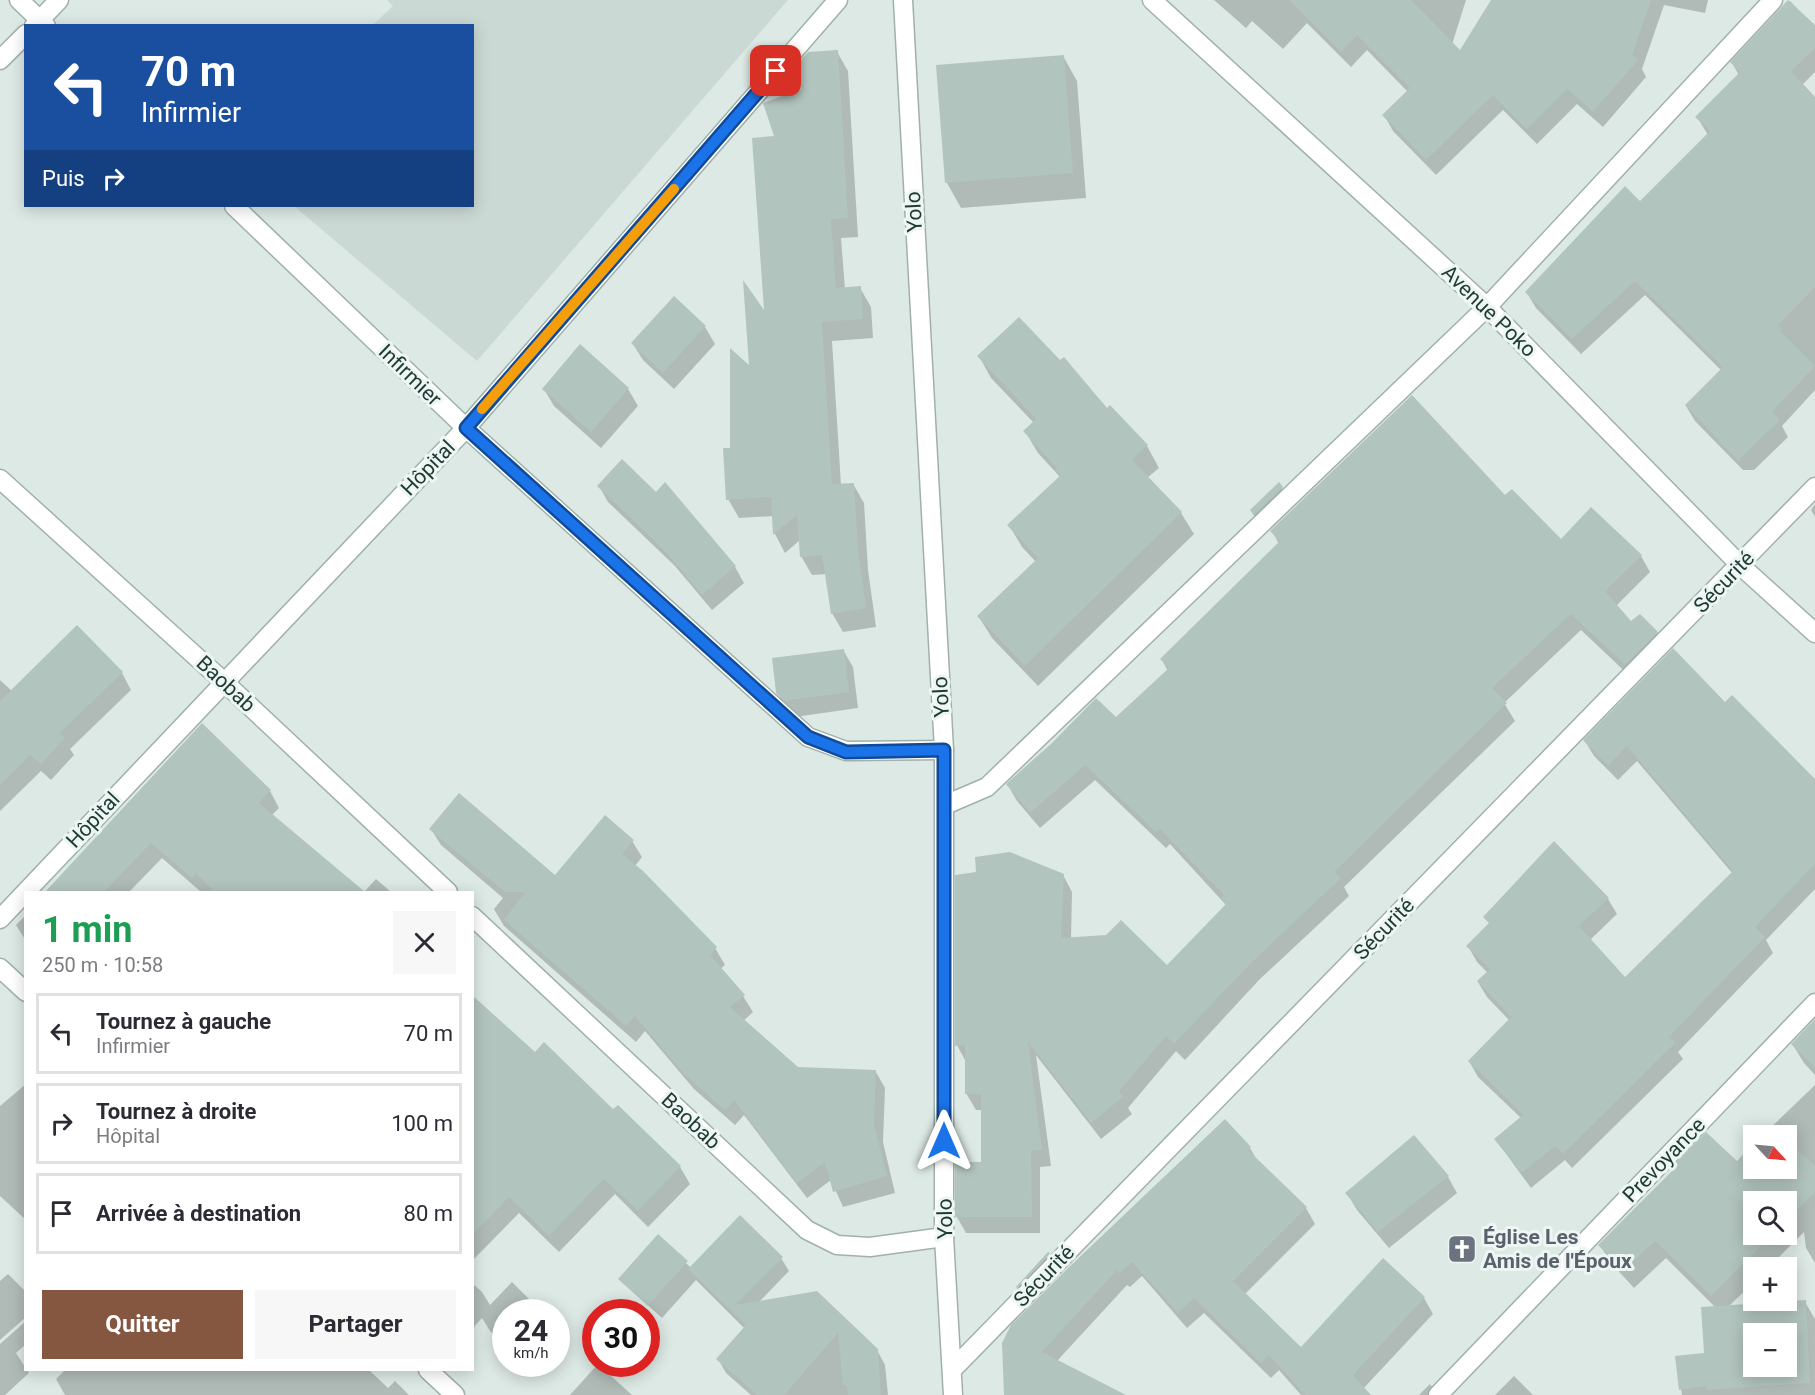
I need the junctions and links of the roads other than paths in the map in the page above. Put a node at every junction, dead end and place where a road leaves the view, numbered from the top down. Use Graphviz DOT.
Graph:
graph roads {
  1 [pos="19,0"];
  2 [pos="59,0"];
  3 [pos="838,0"];
  4 [pos="903,0"];
  5 [pos="1152,0"];
  6 [pos="1773,0"];
  7 [pos="40,24"];
  8 [pos="24,36"];
  9 [pos="0,60"];
  10 [pos="235,207"];
  11 [pos="1487,307"];
  12 [pos="466,428"];
  13 [pos="0,479"];
  14 [pos="1815,487"];
  15 [pos="1740,566"];
  16 [pos="1815,633"];
  17 [pos="223,681"];
  18 [pos="944,750"];
  19 [pos="945,805"];
  20 [pos="26,891"];
  21 [pos="447,891"];
  22 [pos="24,893"];
  23 [pos="474,918"];
  24 [pos="0,919"];
  25 [pos="0,968"];
  26 [pos="24,990"];
  27 [pos="1815,1003"];
  28 [pos="944,1237"];
  29 [pos="952,1370"];
  30 [pos="429,1371"];
  31 [pos="455,1395"];
  32 [pos="953,1395"];
  33 [pos="1438,1395"];
  1 -- 7 [label="street"];
  2 -- 7 [label="street"];
  3 -- 12 [label="street, Hôpital"];
  4 -- 18 [label="street, Yolo"];
  5 -- 11 [label="street, Avenue Poko"];
  6 -- 11 [label="street"];
  8 -- 9 [label="street"];
  10 -- 12 [label="street, Infirmier"];
  11 -- 15 [label="street, Avenue Poko"];
  11 -- 19 [label="street"];
  12 -- 17 [label="street, Hôpital"];
  12 -- 18 [label="street, Infirmier"];
  13 -- 17 [label="street, Baobab"];
  14 -- 15 [label="street, Sécurité"];
  15 -- 16 [label="street, Avenue Poko"];
  15 -- 29 [label="street, Sécurité"];
  17 -- 20 [label="street, Hôpital"];
  17 -- 21 [label="street, Baobab"];
  18 -- 19 [label="street, Yolo"];
  19 -- 28 [label="street, Yolo"];
  22 -- 24 [label="street, Hôpital"];
  23 -- 28 [label="street, Baobab"];
  25 -- 26 [label="street"];
  27 -- 33 [label="street, Prevoyance"];
  28 -- 29 [label="street, Yolo"];
  29 -- 32 [label="street, Yolo"];
  30 -- 31 [label="street"];
}
